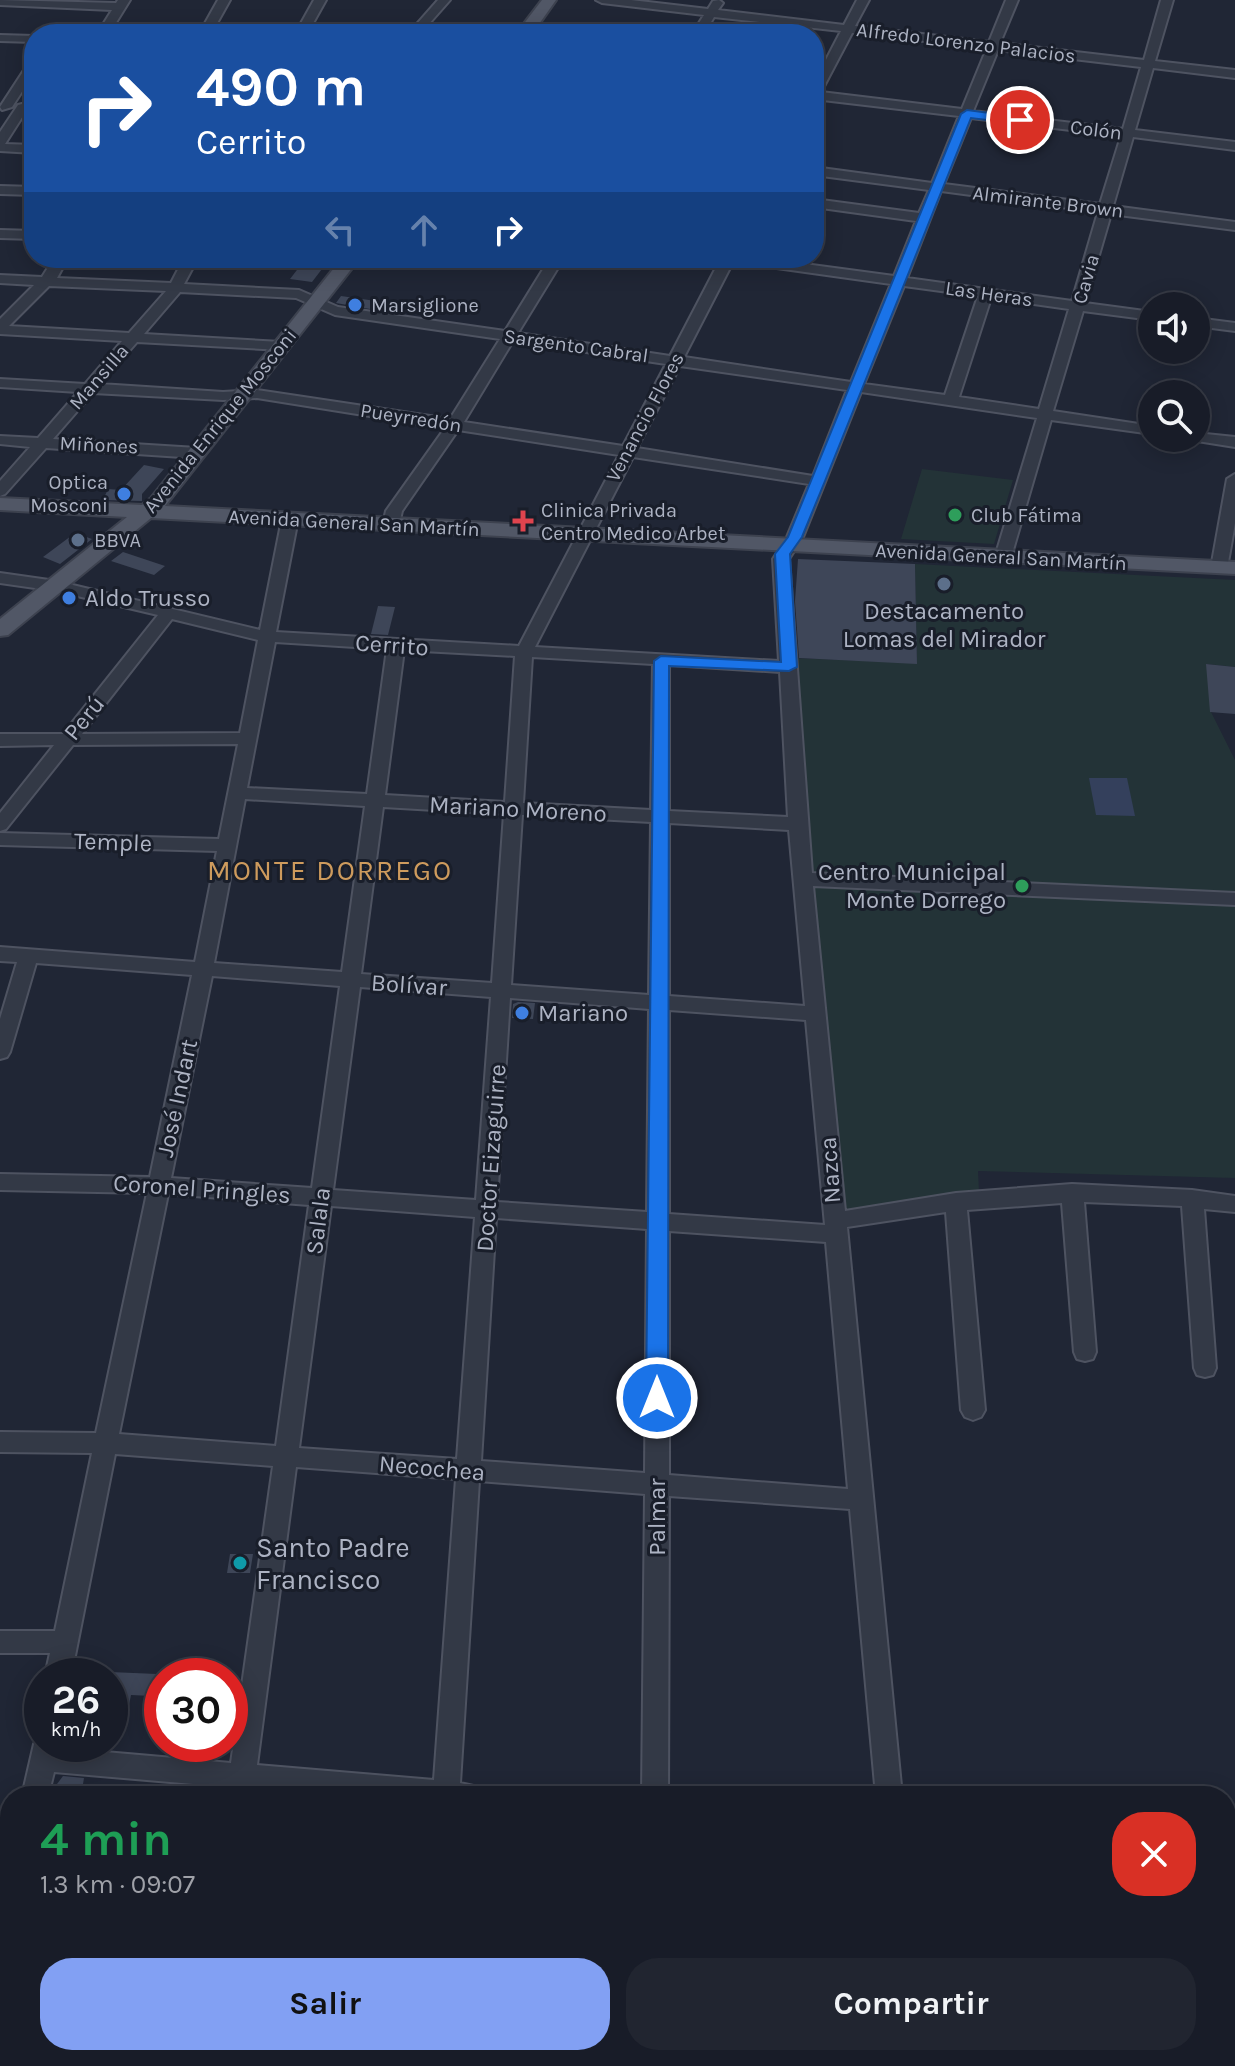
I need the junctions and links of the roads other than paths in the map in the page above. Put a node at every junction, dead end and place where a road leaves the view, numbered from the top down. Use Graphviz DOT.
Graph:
graph roads {
  1 [pos="224,0"];
  2 [pos="320,0"];
  3 [pos="444,0"];
  4 [pos="549,0"];
  5 [pos="602,0"];
  6 [pos="719,0"];
  7 [pos="863,0"];
  8 [pos="1012,0"];
  9 [pos="1167,0"];
  10 [pos="0,2"];
  11 [pos="122,4"];
  12 [pos="711,13"];
  13 [pos="109,24"];
  14 [pos="211,24"];
  15 [pos="307,24"];
  16 [pos="423,24"];
  17 [pos="531,24"];
  18 [pos="704,24"];
  19 [pos="805,24"];
  20 [pos="824,26"];
  21 [pos="848,29"];
  22 [pos="0,38"];
  23 [pos="24,39"];
  24 [pos="994,46"];
  25 [pos="1147,63"];
  26 [pos="1235,74"];
  27 [pos="824,75"];
  28 [pos="24,78"];
  29 [pos="824,95"];
  30 [pos="3,107"];
  31 [pos="24,108"];
  32 [pos="24,113"];
  33 [pos="967,114"];
  34 [pos="1128,133"];
  35 [pos="0,145"];
  36 [pos="1235,146"];
  37 [pos="24,148"];
  38 [pos="824,172"];
  39 [pos="937,187"];
  40 [pos="0,190"];
  41 [pos="24,191"];
  42 [pos="824,204"];
  43 [pos="1106,209"];
  44 [pos="925,218"];
  45 [pos="1235,226"];
  46 [pos="0,234"];
  47 [pos="24,235"];
  48 [pos="54,268"];
  49 [pos="186,268"];
  50 [pos="343,268"];
  51 [pos="551,268"];
  52 [pos="725,268"];
  53 [pos="803,268"];
  54 [pos="0,279"];
  55 [pos="45,281"];
  56 [pos="899,281"];
  57 [pos="175,289"];
  58 [pos="986,293"];
  59 [pos="316,302"];
  60 [pos="1079,306"];
  61 [pos="1138,314"];
  62 [pos="1210,324"];
  63 [pos="1235,327"];
  64 [pos="0,329"];
  65 [pos="508,336"];
  66 [pos="134,337"];
  67 [pos="281,346"];
  68 [pos="675,360"];
  69 [pos="0,383"];
  70 [pos="91,388"];
  71 [pos="856,388"];
  72 [pos="242,395"];
  73 [pos="950,401"];
  74 [pos="1044,415"];
  75 [pos="454,425"];
  76 [pos="1138,428"];
  77 [pos="1210,439"];
  78 [pos="0,440"];
  79 [pos="40,442"];
  80 [pos="1235,442"];
  81 [pos="626,451"];
  82 [pos="197,453"];
  83 [pos="1235,479"];
  84 [pos="818,481"];
  85 [pos="0,491"];
  86 [pos="0,504"];
  87 [pos="147,512"];
  88 [pos="290,519"];
  89 [pos="391,524"];
  90 [pos="585,535"];
  91 [pos="789,546"];
  92 [pos="1003,557"];
  93 [pos="1227,568"];
  94 [pos="0,578"];
  95 [pos="56,586"];
  96 [pos="169,612"];
  97 [pos="0,630"];
  98 [pos="268,637"];
  99 [pos="396,646"];
  100 [pos="524,653"];
  101 [pos="661,661"];
  102 [pos="789,667"];
  103 [pos="248,738"];
  104 [pos="67,739"];
  105 [pos="0,740"];
  106 [pos="238,793"];
  107 [pos="374,801"];
  108 [pos="516,809"];
  109 [pos="660,817"];
  110 [pos="798,824"];
  111 [pos="0,825"];
  112 [pos="0,839"];
  113 [pos="226,845"];
  114 [pos="804,879"];
  115 [pos="1235,899"];
  116 [pos="0,954"];
  117 [pos="28,958"];
  118 [pos="203,971"];
  119 [pos="351,981"];
  120 [pos="502,991"];
  121 [pos="658,1003"];
  122 [pos="817,1014"];
  123 [pos="0,1052"];
  124 [pos="0,1182"];
  125 [pos="159,1185"];
  126 [pos="1072,1192"];
  127 [pos="321,1197"];
  128 [pos="1192,1198"];
  129 [pos="956,1201"];
  130 [pos="1235,1204"];
  131 [pos="487,1210"];
  132 [pos="656,1223"];
  133 [pos="834,1227"];
  134 [pos="1085,1352"];
  135 [pos="1205,1368"];
  136 [pos="973,1410"];
  137 [pos="0,1442"];
  138 [pos="104,1443"];
  139 [pos="288,1455"];
  140 [pos="468,1472"];
  141 [pos="657,1486"];
  142 [pos="863,1500"];
  143 [pos="0,1642"];
  144 [pos="63,1642"];
  145 [pos="61,1658"];
  146 [pos="43,1762"];
  147 [pos="107,1762"];
  148 [pos="37,1786"];
  149 [pos="241,1786"];
  150 [pos="454,1786"];
  151 [pos="655,1786"];
  152 [pos="888,1786"];
  1 -- 14 [label="street"];
  2 -- 15 [label="street"];
  3 -- 16 [label="street"];
  4 -- 17 [label="main road"];
  5 -- 12 [label="street, Alfredo Lorenzo Palacios"];
  6 -- 12 [label="street"];
  7 -- 21 [label="street"];
  8 -- 24 [label="street, Nazca"];
  9 -- 25 [label="street, Cavia"];
  10 -- 11 [label="street"];
  11 -- 13 [label="street"];
  12 -- 18 [label="street"];
  12 -- 19 [label="street, Alfredo Lorenzo Palacios"];
  20 -- 21 [label="street, Alfredo Lorenzo Palacios"];
  21 -- 24 [label="street, Alfredo Lorenzo Palacios"];
  21 -- 27 [label="street"];
  22 -- 23 [label="street"];
  24 -- 25 [label="street, Alfredo Lorenzo Palacios"];
  24 -- 33 [label="street, Nazca"];
  25 -- 26 [label="street, Alfredo Lorenzo Palacios"];
  25 -- 34 [label="street, Cavia"];
  28 -- 30 [label="street"];
  29 -- 33 [label="street, Colón"];
  30 -- 31 [label="street"];
  32 -- 35 [label="street"];
  33 -- 34 [label="street, Colón"];
  33 -- 39 [label="street, Nazca"];
  34 -- 36 [label="street, Colón"];
  34 -- 43 [label="street, Cavia"];
  35 -- 37 [label="street"];
  38 -- 39 [label="street, Almirante Brown"];
  39 -- 43 [label="street, Almirante Brown"];
  39 -- 44 [label="street, Nazca"];
  40 -- 41 [label="street"];
  42 -- 44 [label="street"];
  43 -- 45 [label="street, Almirante Brown"];
  43 -- 60 [label="street, Cavia"];
  44 -- 56 [label="street, Nazca"];
  46 -- 47 [label="street"];
  48 -- 55 [label="street"];
  49 -- 57 [label="street, Mansilla"];
  50 -- 59 [label="main road, Avenida Enrique Mosconi"];
  51 -- 65 [label="street"];
  52 -- 68 [label="street, Venancio Flores"];
  53 -- 56 [label="street, Las Heras"];
  54 -- 55 [label="street, Sargento Cabral"];
  55 -- 57 [label="street, Sargento Cabral"];
  55 -- 64 [label="street"];
  56 -- 58 [label="street, Las Heras"];
  56 -- 71 [label="street, Nazca"];
  57 -- 59 [label="street, Sargento Cabral"];
  57 -- 66 [label="street, Mansilla"];
  58 -- 60 [label="street, Las Heras"];
  58 -- 73 [label="street"];
  59 -- 65 [label="street, Sargento Cabral"];
  59 -- 67 [label="main road, Avenida Enrique Mosconi"];
  60 -- 61 [label="street, Las Heras"];
  60 -- 74 [label="street, Cavia"];
  62 -- 63 [label="street"];
  64 -- 66 [label="street"];
  65 -- 68 [label="street, Sargento Cabral"];
  65 -- 75 [label="street"];
  66 -- 67 [label="street"];
  66 -- 70 [label="street, Mansilla"];
  67 -- 72 [label="main road, Avenida Enrique Mosconi"];
  68 -- 71 [label="street, Sargento Cabral"];
  68 -- 81 [label="street, Venancio Flores"];
  69 -- 70 [label="street, Pueyrredón"];
  70 -- 72 [label="street, Pueyrredón"];
  70 -- 79 [label="street, Mansilla"];
  71 -- 73 [label="street, Sargento Cabral"];
  71 -- 84 [label="street, Nazca"];
  72 -- 75 [label="street, Pueyrredón"];
  72 -- 82 [label="main road, Avenida Enrique Mosconi"];
  73 -- 74 [label="street, Sargento Cabral"];
  74 -- 76 [label="street, Sargento Cabral"];
  74 -- 92 [label="street, Cavia"];
  75 -- 81 [label="street, Pueyrredón"];
  75 -- 89 [label="street"];
  77 -- 80 [label="street"];
  78 -- 79 [label="street, Miñones"];
  79 -- 82 [label="street, Miñones"];
  79 -- 85 [label="street, Mansilla"];
  81 -- 84 [label="street, Pueyrredón"];
  81 -- 90 [label="street, Venancio Flores"];
  82 -- 87 [label="main road, Avenida Enrique Mosconi"];
  83 -- 93 [label="street"];
  84 -- 91 [label="street, Nazca"];
  86 -- 87 [label="main road, Avenida General San Martín"];
  87 -- 88 [label="main road, Avenida General San Martín"];
  87 -- 95 [label="main road, Avenida Enrique Mosconi"];
  88 -- 89 [label="main road, Avenida General San Martín"];
  88 -- 98 [label="street, José Indart"];
  89 -- 90 [label="main road, Avenida General San Martín"];
  90 -- 91 [label="main road, Avenida General San Martín"];
  90 -- 100 [label="street, Doctor Eizaguirre"];
  91 -- 92 [label="main road, Avenida General San Martín"];
  91 -- 102 [label="street, Nazca"];
  92 -- 93 [label="main road, Avenida General San Martín"];
  94 -- 95 [label="street, Cerrito"];
  95 -- 96 [label="street, Cerrito"];
  95 -- 97 [label="main road, Avenida Enrique Mosconi"];
  96 -- 98 [label="street, Cerrito"];
  96 -- 104 [label="street, Perú"];
  98 -- 99 [label="street, Cerrito"];
  98 -- 103 [label="street, José Indart"];
  99 -- 100 [label="street, Cerrito"];
  99 -- 107 [label="street, Salala"];
  100 -- 101 [label="street, Cerrito"];
  100 -- 108 [label="street, Doctor Eizaguirre"];
  101 -- 102 [label="street, Cerrito"];
  101 -- 109 [label="street, Palmar"];
  102 -- 110 [label="street, Nazca"];
  103 -- 104 [label="street"];
  103 -- 106 [label="street, José Indart"];
  104 -- 105 [label="street"];
  104 -- 111 [label="street, Perú"];
  106 -- 107 [label="street, Mariano Moreno"];
  106 -- 113 [label="street, José Indart"];
  107 -- 108 [label="street, Mariano Moreno"];
  107 -- 119 [label="street, Salala"];
  108 -- 109 [label="street, Mariano Moreno"];
  108 -- 120 [label="street, Doctor Eizaguirre"];
  109 -- 110 [label="street, Mariano Moreno"];
  109 -- 121 [label="street, Palmar"];
  110 -- 114 [label="street, Nazca"];
  112 -- 113 [label="street, Temple"];
  113 -- 118 [label="street, José Indart"];
  114 -- 115 [label="street"];
  114 -- 122 [label="street, Nazca"];
  116 -- 117 [label="street, Bolívar"];
  117 -- 118 [label="street, Bolívar"];
  117 -- 123 [label="street"];
  118 -- 119 [label="street, Bolívar"];
  118 -- 125 [label="street, José Indart"];
  119 -- 120 [label="street, Bolívar"];
  119 -- 127 [label="street, Salala"];
  120 -- 121 [label="street, Bolívar"];
  120 -- 131 [label="street, Doctor Eizaguirre"];
  121 -- 122 [label="street, Bolívar"];
  121 -- 132 [label="street, Palmar"];
  122 -- 133 [label="street, Nazca"];
  124 -- 125 [label="street, Coronel Pringles"];
  125 -- 127 [label="street, Coronel Pringles"];
  125 -- 138 [label="street, José Indart"];
  126 -- 128 [label="street, Coronel Pringles"];
  126 -- 129 [label="street, Coronel Pringles"];
  126 -- 134 [label="street"];
  127 -- 131 [label="street, Coronel Pringles"];
  127 -- 139 [label="street, Salala"];
  128 -- 130 [label="street, Coronel Pringles"];
  128 -- 135 [label="street"];
  129 -- 133 [label="street, Coronel Pringles"];
  129 -- 136 [label="street"];
  131 -- 132 [label="street, Coronel Pringles"];
  131 -- 140 [label="street, Doctor Eizaguirre"];
  132 -- 133 [label="street, Coronel Pringles"];
  132 -- 141 [label="street, Palmar"];
  133 -- 142 [label="street, Nazca"];
  137 -- 138 [label="street, Necochea"];
  138 -- 139 [label="street, Necochea"];
  138 -- 144 [label="street, José Indart"];
  139 -- 140 [label="street, Necochea"];
  139 -- 149 [label="street, Salala"];
  140 -- 141 [label="street, Necochea"];
  140 -- 150 [label="street, Doctor Eizaguirre"];
  141 -- 142 [label="street, Necochea"];
  141 -- 151 [label="street, Palmar"];
  142 -- 152 [label="street, Nazca"];
  143 -- 144 [label="street"];
  144 -- 145 [label="street, José Indart"];
  146 -- 148 [label="street"];
  147 -- 149 [label="street"];
}
